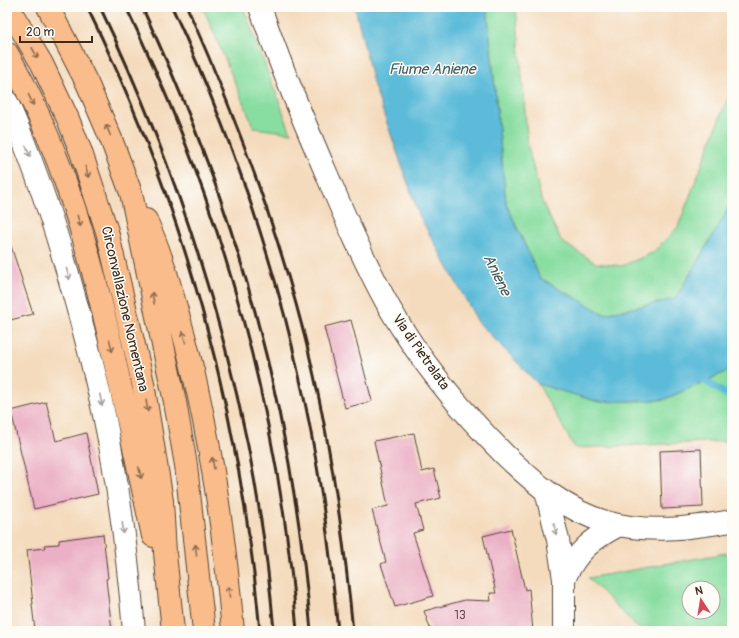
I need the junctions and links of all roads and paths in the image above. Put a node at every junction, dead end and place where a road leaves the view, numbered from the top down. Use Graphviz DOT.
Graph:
graph roads {
  1 [pos="8,7"];
  2 [pos="48,7"];
  3 [pos="260,7"];
  4 [pos="7,53"];
  5 [pos="7,102"];
  6 [pos="131,193"];
  7 [pos="546,491"];
  8 [pos="732,521"];
  9 [pos="619,525"];
  10 [pos="564,579"];
  11 [pos="173,628"];
  12 [pos="134,631"];
  13 [pos="204,631"];
  14 [pos="233,631"];
  15 [pos="564,631"];
  1 -- 11 [label="highway, Circonvallazione Nomentana, one-way"];
  6 -- 2 [label="highway, Circonvallazione Nomentana, one-way"];
  3 -- 7 [label="street, Via di Pietralata"];
  4 -- 11 [label="highway, one-way"];
  5 -- 12 [label="street, one-way"];
  13 -- 6 [label="highway, Circonvallazione Nomentana, one-way"];
  14 -- 6 [label="highway, one-way"];
  7 -- 9 [label="street, Via di Pietralata"];
  7 -- 10 [label="street, one-way"];
  8 -- 9 [label="street, Via di Pietralata"];
  9 -- 10 [label="street"];
  10 -- 15 [label="street"];
}
